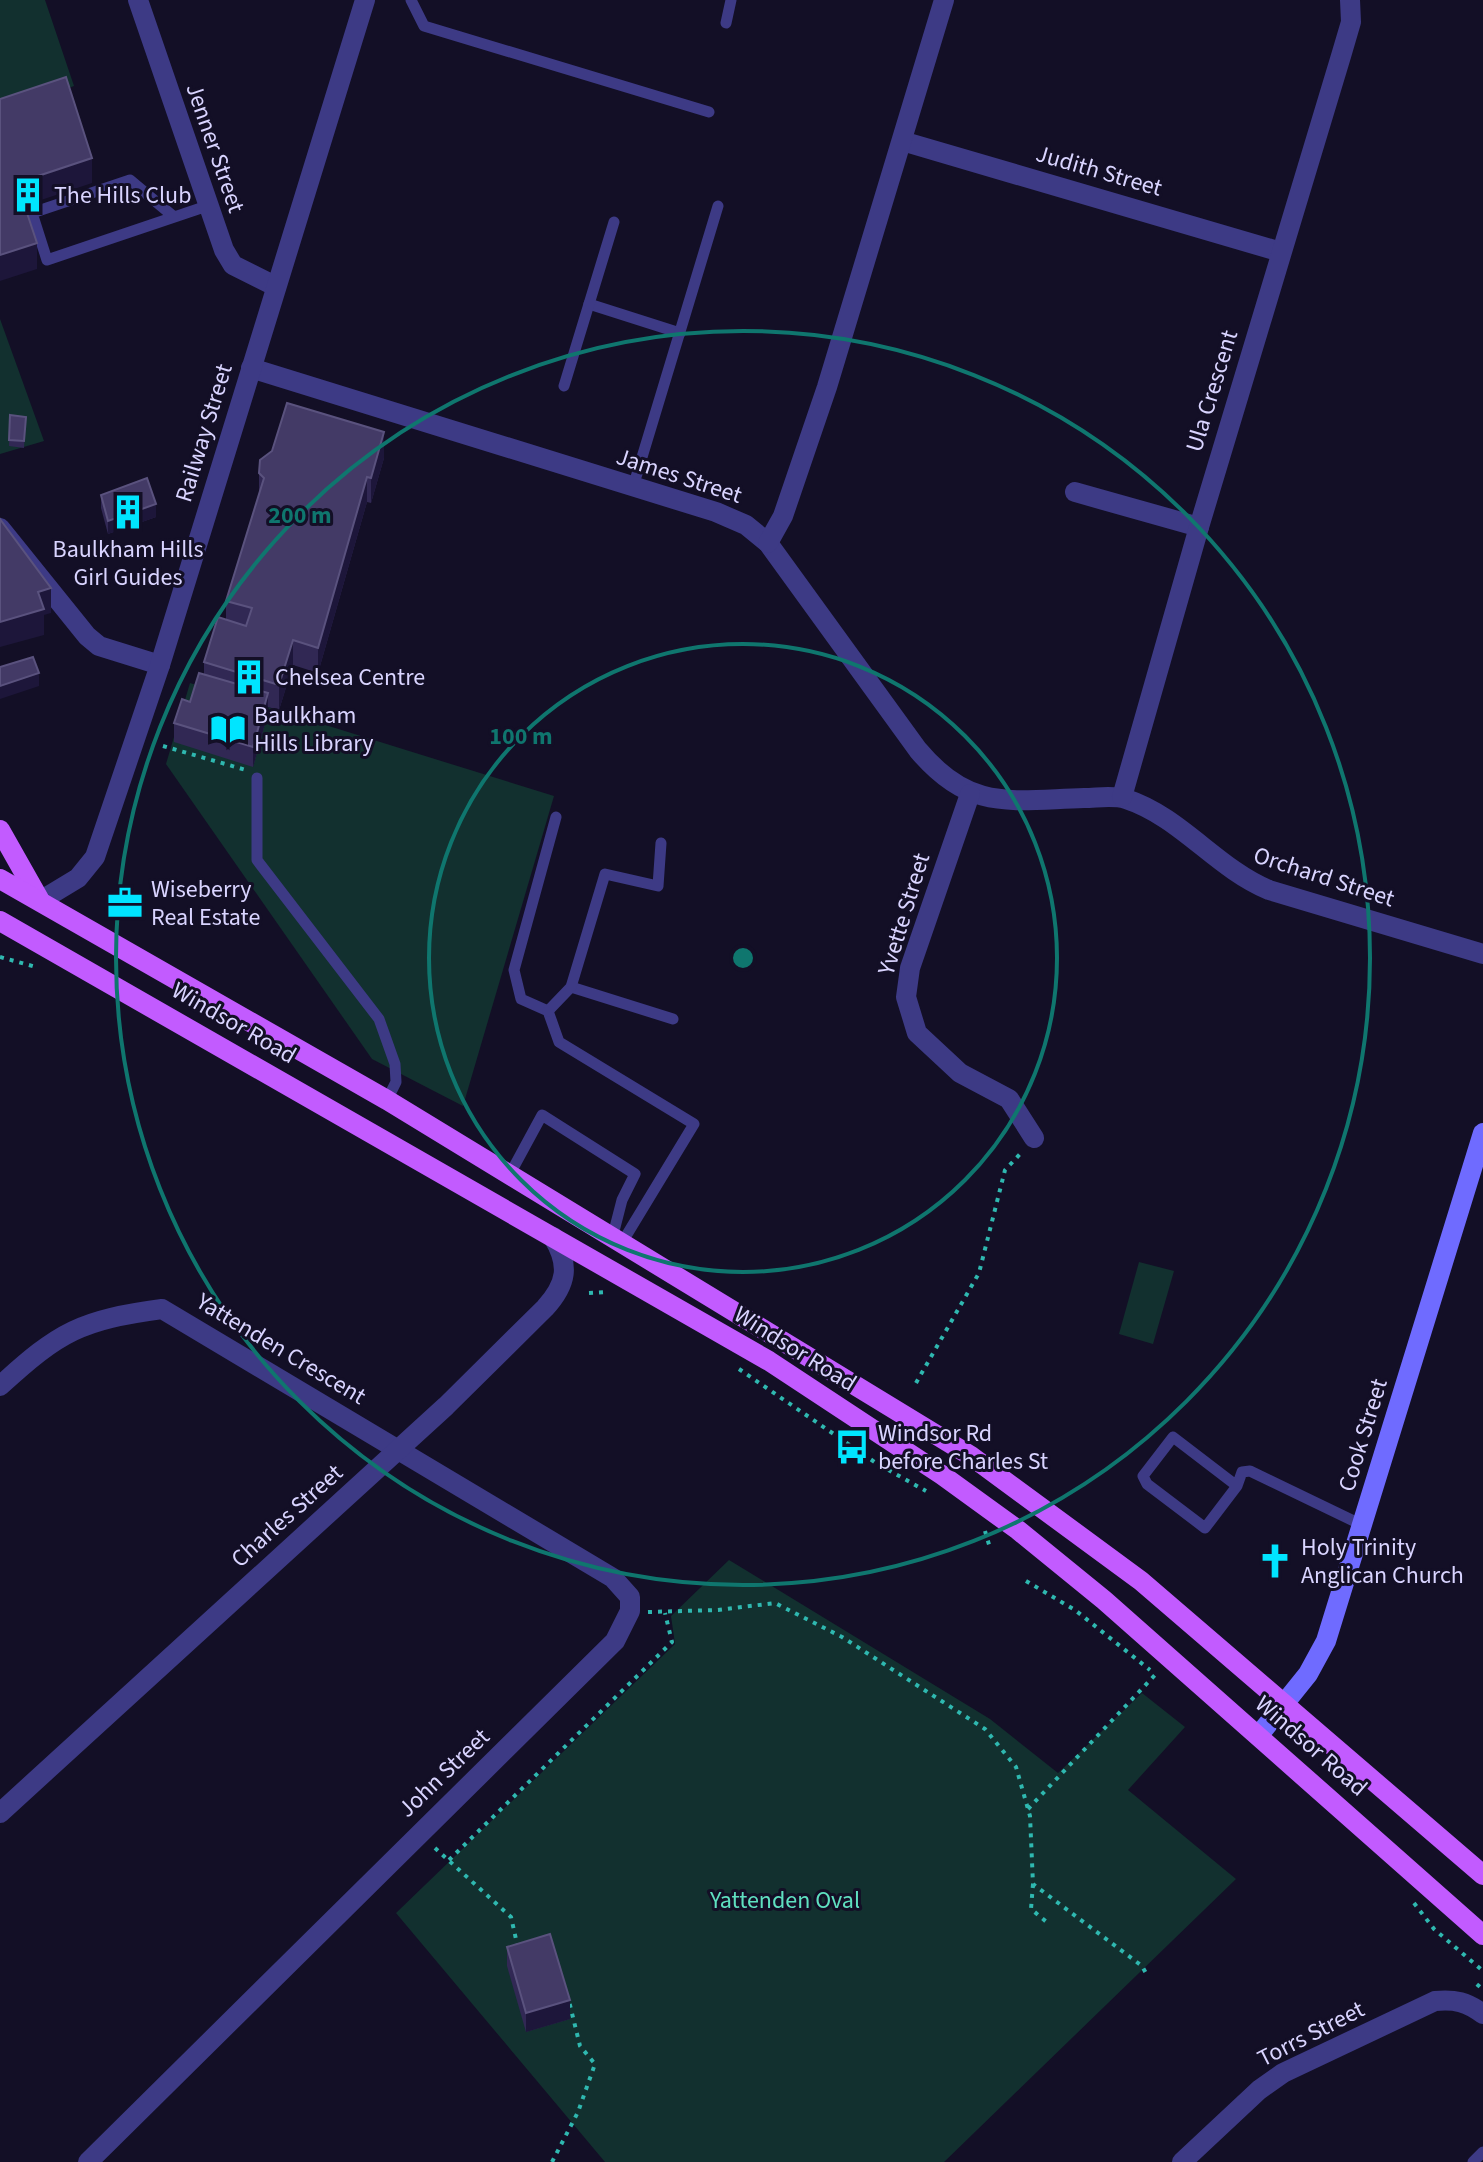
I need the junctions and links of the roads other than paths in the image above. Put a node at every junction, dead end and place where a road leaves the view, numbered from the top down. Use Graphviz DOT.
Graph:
graph roads {
  1 [pos="138,0"];
  2 [pos="365,0"];
  3 [pos="411,0"];
  4 [pos="731,0"];
  5 [pos="944,0"];
  6 [pos="1350,0"];
  7 [pos="726,23"];
  8 [pos="709,112"];
  9 [pos="902,141"];
  10 [pos="207,206"];
  11 [pos="718,206"];
  12 [pos="173,216"];
  13 [pos="614,222"];
  14 [pos="1281,252"];
  15 [pos="275,286"];
  16 [pos="589,304"];
  17 [pos="680,333"];
  18 [pos="251,368"];
  19 [pos="564,386"];
  20 [pos="633,487"];
  21 [pos="1075,492"];
  22 [pos="1199,527"];
  23 [pos="0,528"];
  24 [pos="768,543"];
  25 [pos="160,665"];
  26 [pos="257,778"];
  27 [pos="970,794"];
  28 [pos="1122,797"];
  29 [pos="556,817"];
  30 [pos="0,830"];
  31 [pos="661,843"];
  32 [pos="0,879"];
  33 [pos="40,901"];
  34 [pos="0,921"];
  35 [pos="0,938"];
  36 [pos="41,943"];
  37 [pos="1483,954"];
  38 [pos="571,987"];
  39 [pos="548,1011"];
  40 [pos="673,1019"];
  41 [pos="387,1100"];
  42 [pos="1483,1133"];
  43 [pos="1034,1138"];
  44 [pos="510,1174"];
  45 [pos="553,1237"];
  46 [pos="618,1238"];
  47 [pos="0,1386"];
  48 [pos="404,1452"];
  49 [pos="1237,1486"];
  50 [pos="1362,1525"];
  51 [pos="1286,1704"];
  52 [pos="1259,1735"];
  53 [pos="0,1813"];
  54 [pos="1483,1875"];
  55 [pos="1483,1935"];
  56 [pos="1483,2014"];
  57 [pos="1483,2152"];
  58 [pos="88,2162"];
  59 [pos="1182,2162"];
  60 [pos="1473,2162"];
  1 -- 10 [label="street, Jenner Street"];
  2 -- 15 [label="street, Railway Street"];
  3 -- 8 [label="lane"];
  4 -- 7 [label="lane"];
  5 -- 9 [label="street"];
  6 -- 14 [label="street, Ula Crescent"];
  9 -- 14 [label="street, Judith Street"];
  9 -- 24 [label="street"];
  10 -- 12 [label="lane"];
  10 -- 15 [label="street, Jenner Street"];
  11 -- 17 [label="lane"];
  12 -- 12 [label="lane"];
  13 -- 16 [label="lane"];
  14 -- 22 [label="street, Ula Crescent"];
  15 -- 18 [label="street, Railway Street"];
  16 -- 17 [label="lane"];
  16 -- 19 [label="lane"];
  17 -- 20 [label="lane"];
  18 -- 20 [label="street, James Street"];
  18 -- 25 [label="street, Railway Street"];
  20 -- 24 [label="street, James Street"];
  21 -- 22 [label="street"];
  22 -- 28 [label="street, Ula Crescent"];
  23 -- 25 [label="street"];
  24 -- 27 [label="street, James Street"];
  25 -- 33 [label="street, Railway Street"];
  26 -- 41 [label="lane"];
  27 -- 28 [label="street, James Street"];
  27 -- 43 [label="street, Yvette Street"];
  28 -- 37 [label="street, Orchard Street"];
  29 -- 39 [label="lane"];
  30 -- 33 [label="main road"];
  31 -- 38 [label="lane"];
  32 -- 33 [label="main road, Windsor Road"];
  33 -- 41 [label="main road, Windsor Road"];
  34 -- 36 [label="main road, Windsor Road"];
  35 -- 36 [label="main road"];
  36 -- 45 [label="main road, Windsor Road"];
  38 -- 39 [label="lane"];
  38 -- 40 [label="lane"];
  39 -- 46 [label="lane"];
  41 -- 44 [label="main road, Windsor Road"];
  42 -- 50 [label="main road, Cook Street"];
  44 -- 46 [label="main road, Windsor Road"];
  44 -- 46 [label="lane"];
  45 -- 48 [label="street, Charles Street"];
  45 -- 52 [label="main road, Windsor Road"];
  46 -- 51 [label="main road, Windsor Road"];
  47 -- 48 [label="street, Yattenden Crescent"];
  48 -- 53 [label="street, Charles Street"];
  48 -- 58 [label="street, John Street"];
  49 -- 49 [label="lane"];
  49 -- 50 [label="lane"];
  50 -- 51 [label="main road, Cook Street"];
  51 -- 52 [label="main road, Cook Street"];
  51 -- 54 [label="main road, Windsor Road"];
  52 -- 55 [label="main road, Windsor Road"];
  56 -- 59 [label="street, Torrs Street"];
  57 -- 60 [label="lane"];
}
